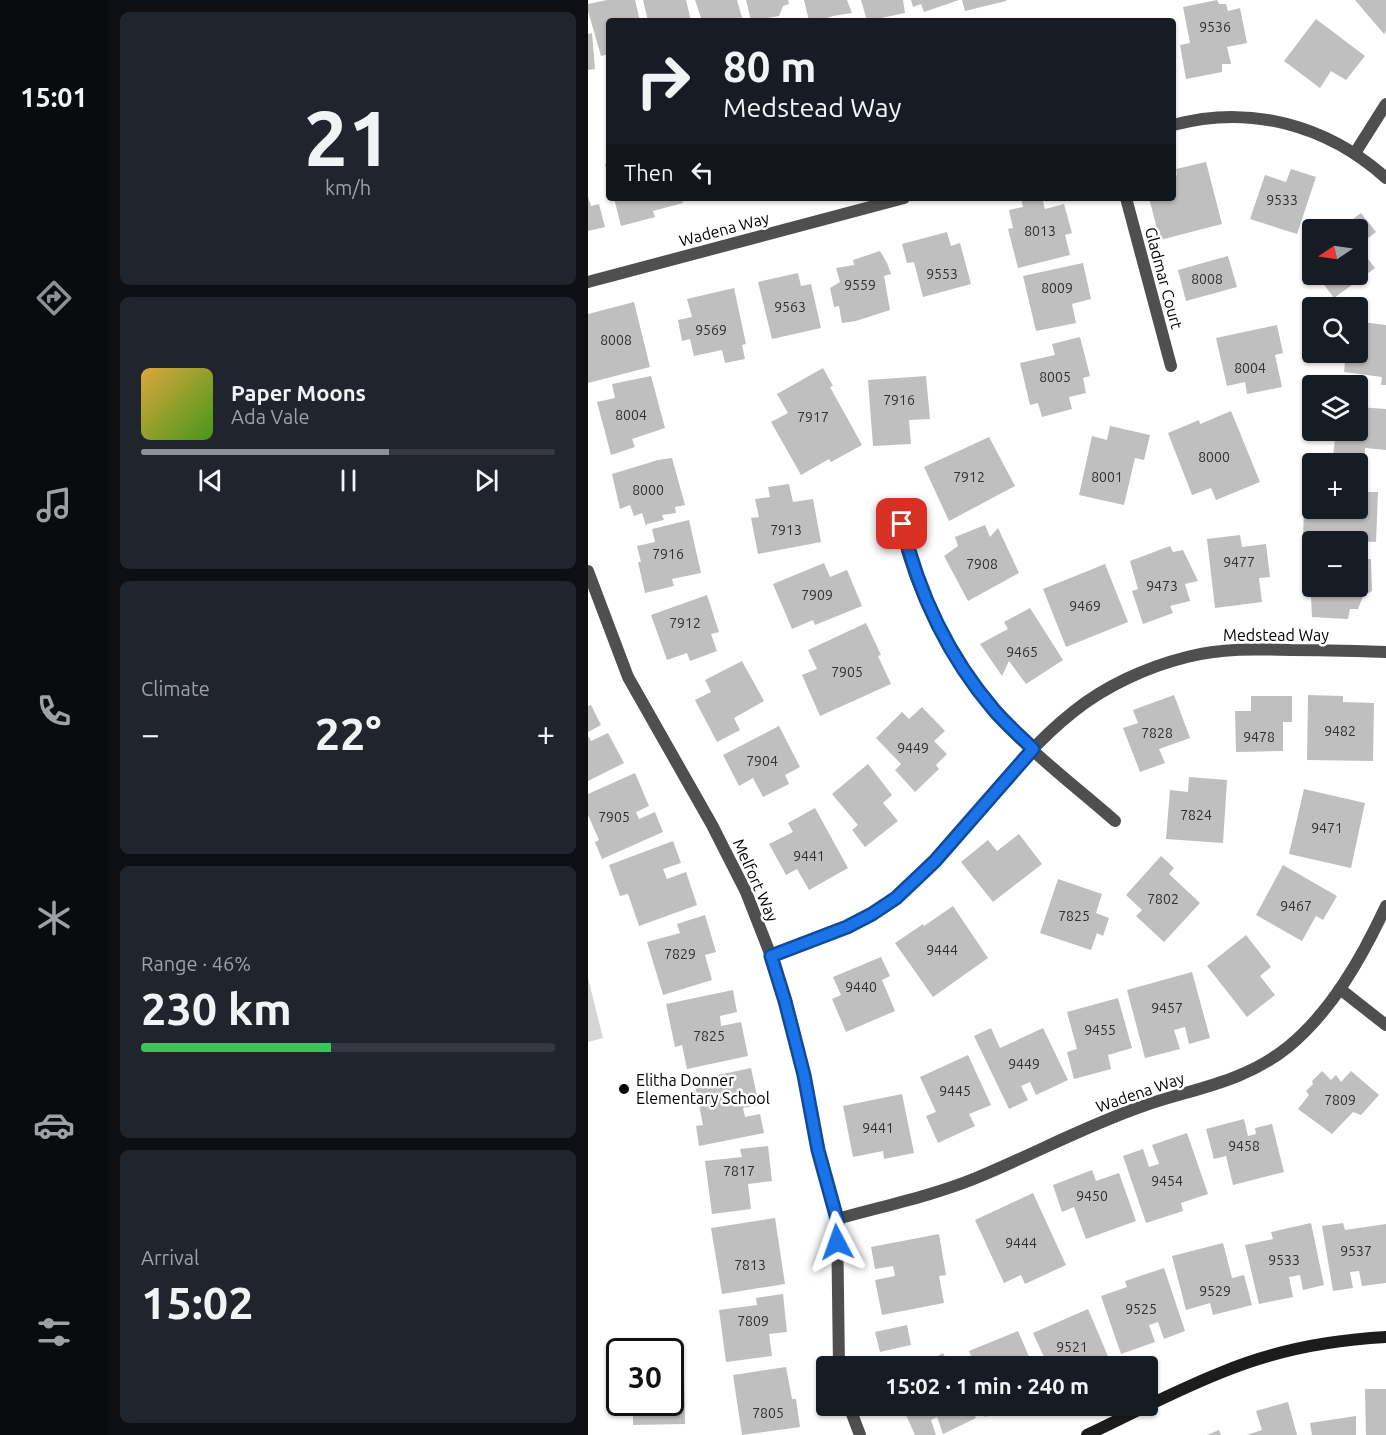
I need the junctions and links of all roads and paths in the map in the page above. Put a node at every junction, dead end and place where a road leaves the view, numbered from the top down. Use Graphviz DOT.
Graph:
graph roads {
  1 [pos="1386,104"];
  2 [pos="1176,124"];
  3 [pos="1355,153"];
  4 [pos="1386,178"];
  5 [pos="893,201"];
  6 [pos="1127,201"];
  7 [pos="588,282"];
  8 [pos="1171,366"];
  9 [pos="897,507"];
  10 [pos="588,571"];
  11 [pos="1386,652"];
  12 [pos="1033,749"];
  13 [pos="1115,821"];
  14 [pos="1386,906"];
  15 [pos="771,956"];
  16 [pos="1340,989"];
  17 [pos="1386,1025"];
  18 [pos="837,1219"];
  19 [pos="1386,1337"];
  20 [pos="839,1356"];
  21 [pos="853,1416"];
  22 [pos="860,1435"];
  23 [pos="1087,1435"];
  1 -- 3 [label="street"];
  2 -- 3 [label="street"];
  3 -- 4 [label="street"];
  5 -- 7 [label="street, Wadena Way"];
  6 -- 8 [label="street, Gladmar Court"];
  9 -- 12 [label="street"];
  10 -- 15 [label="street, Melfort Way"];
  11 -- 12 [label="street, Medstead Way"];
  12 -- 13 [label="street"];
  12 -- 15 [label="street, Medstead Way"];
  14 -- 16 [label="street, Wadena Way"];
  15 -- 18 [label="street, Melfort Way"];
  16 -- 17 [label="street"];
  16 -- 18 [label="street, Wadena Way"];
  18 -- 20 [label="street, Melfort Way"];
  19 -- 23 [label="street"];
  21 -- 22 [label="street"];
}
